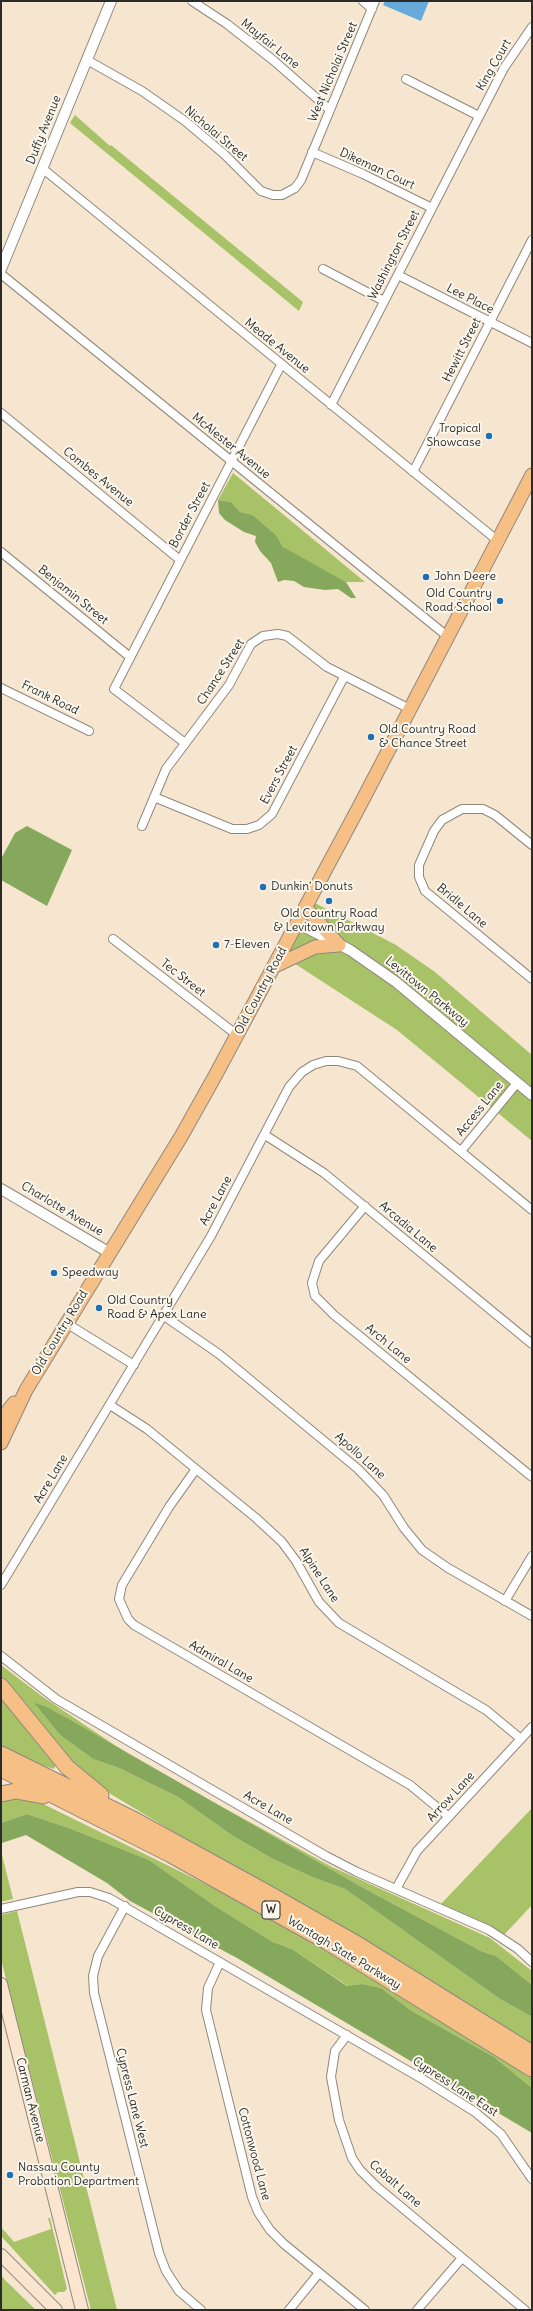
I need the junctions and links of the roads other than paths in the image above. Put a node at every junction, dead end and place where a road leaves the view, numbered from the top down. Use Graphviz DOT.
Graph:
graph roads {
  1 [pos="111,1"];
  2 [pos="192,1"];
  3 [pos="363,1"];
  4 [pos="374,5"];
  5 [pos="532,27"];
  6 [pos="87,60"];
  7 [pos="406,79"];
  8 [pos="330,110"];
  9 [pos="479,116"];
  10 [pos="312,152"];
  11 [pos="42,168"];
  12 [pos="432,208"];
  13 [pos="532,240"];
  14 [pos="1,268"];
  15 [pos="323,269"];
  16 [pos="1,274"];
  17 [pos="398,275"];
  18 [pos="384,301"];
  19 [pos="490,322"];
  20 [pos="532,343"];
  21 [pos="281,365"];
  22 [pos="331,405"];
  23 [pos="1,413"];
  24 [pos="231,462"];
  25 [pos="413,472"];
  26 [pos="532,475"];
  27 [pos="498,541"];
  28 [pos="1,552"];
  29 [pos="180,560"];
  30 [pos="447,636"];
  31 [pos="130,657"];
  32 [pos="344,677"];
  33 [pos="1,688"];
  34 [pos="410,709"];
  35 [pos="89,731"];
  36 [pos="185,743"];
  37 [pos="154,797"];
  38 [pos="142,826"];
  39 [pos="532,844"];
  40 [pos="306,908"];
  41 [pos="297,923"];
  42 [pos="113,939"];
  43 [pos="339,945"];
  44 [pos="274,966"];
  45 [pos="532,980"];
  46 [pos="237,1035"];
  47 [pos="517,1083"];
  48 [pos="532,1095"];
  49 [pos="265,1135"];
  50 [pos="461,1151"];
  51 [pos="1,1189"];
  52 [pos="365,1206"];
  53 [pos="532,1210"];
  54 [pos="110,1253"];
  55 [pos="164,1316"];
  56 [pos="66,1323"];
  57 [pos="532,1344"];
  58 [pos="134,1364"];
  59 [pos="26,1390"];
  60 [pos="110,1405"];
  61 [pos="1,1420"];
  62 [pos="1,1443"];
  63 [pos="196,1469"];
  64 [pos="532,1477"];
  65 [pos="532,1556"];
  66 [pos="1,1585"];
  67 [pos="505,1601"];
  68 [pos="532,1616"];
  69 [pos="1,1656"];
  70 [pos="1,1686"];
  71 [pos="532,1727"];
  72 [pos="521,1739"];
  73 [pos="1,1754"];
  74 [pos="1,1769"];
  75 [pos="1,1794"];
  76 [pos="63,1799"];
  77 [pos="449,1817"];
  78 [pos="135,1820"];
  79 [pos="396,1889"];
  80 [pos="125,1906"];
  81 [pos="1,1908"];
  82 [pos="220,1962"];
  83 [pos="532,1962"];
  84 [pos="1,1984"];
  85 [pos="347,2035"];
  86 [pos="532,2053"];
  87 [pos="532,2069"];
  88 [pos="532,2179"];
  89 [pos="1,2255"];
  90 [pos="462,2258"];
  91 [pos="319,2273"];
  92 [pos="56,2310"];
  93 [pos="82,2310"];
  94 [pos="201,2310"];
  95 [pos="290,2310"];
  96 [pos="365,2310"];
  97 [pos="417,2310"];
  98 [pos="524,2310"];
  1 -- 6 [label="street, Duffy Avenue"];
  2 -- 8 [label="street, Mayfair Lane"];
  3 -- 4 [label="street"];
  4 -- 8 [label="street, West Nicholai Street"];
  5 -- 9 [label="street, King Court"];
  6 -- 10 [label="street, Nicholai Street"];
  6 -- 11 [label="street, Duffy Avenue"];
  7 -- 9 [label="street"];
  8 -- 10 [label="street, West Nicholai Street"];
  9 -- 12 [label="street, Washington Street"];
  10 -- 12 [label="street, Dikeman Court"];
  11 -- 14 [label="street, Duffy Avenue"];
  11 -- 21 [label="street, Meade Avenue"];
  12 -- 17 [label="street, Washington Street"];
  13 -- 19 [label="street, Hewitt Street"];
  15 -- 18 [label="street"];
  16 -- 24 [label="street, McAlester Avenue"];
  17 -- 18 [label="street, Washington Street"];
  17 -- 19 [label="street, Lee Place"];
  18 -- 22 [label="street, Washington Street"];
  19 -- 20 [label="street, Lee Place"];
  19 -- 25 [label="street, Hewitt Street"];
  21 -- 22 [label="street, Meade Avenue"];
  21 -- 24 [label="street, Border Street"];
  22 -- 25 [label="street, Meade Avenue"];
  23 -- 29 [label="street, Combes Avenue"];
  24 -- 29 [label="street, Border Street"];
  24 -- 30 [label="street, McAlester Avenue"];
  25 -- 27 [label="street, Meade Avenue"];
  26 -- 27 [label="main road, Old Country Road"];
  27 -- 30 [label="main road, Old Country Road"];
  28 -- 31 [label="street, Benjamin Street"];
  29 -- 31 [label="street, Border Street"];
  30 -- 34 [label="main road, Old Country Road"];
  31 -- 36 [label="street, Border Street"];
  32 -- 34 [label="street, Chance Street"];
  32 -- 36 [label="street, Chance Street"];
  32 -- 37 [label="street, Evers Street"];
  33 -- 35 [label="street, Frank Road"];
  34 -- 40 [label="main road, Old Country Road"];
  36 -- 37 [label="street, Chance Street"];
  37 -- 38 [label="street, Chance Street"];
  39 -- 45 [label="street, Bridle Lane"];
  40 -- 41 [label="main road, Old Country Road"];
  40 -- 43 [label="main road"];
  41 -- 43 [label="street, Levittown Parkway"];
  41 -- 44 [label="main road, Old Country Road"];
  42 -- 46 [label="street, Tec Street"];
  43 -- 44 [label="main road"];
  43 -- 47 [label="street, Levittown Parkway"];
  44 -- 46 [label="main road, Old Country Road"];
  46 -- 54 [label="main road, Old Country Road"];
  47 -- 48 [label="street, Levittown Parkway"];
  47 -- 50 [label="street, Access Lane"];
  49 -- 50 [label="street, Acre Lane"];
  49 -- 52 [label="street, Arcadia Lane"];
  49 -- 55 [label="street, Acre Lane"];
  50 -- 53 [label="street, Acre Lane"];
  51 -- 54 [label="street, Charlotte Avenue"];
  52 -- 57 [label="street, Arcadia Lane"];
  52 -- 64 [label="street, Arch Lane"];
  54 -- 56 [label="main road, Old Country Road"];
  55 -- 58 [label="street, Acre Lane"];
  55 -- 67 [label="street, Apollo Lane"];
  56 -- 58 [label="street"];
  56 -- 59 [label="main road, Old Country Road"];
  58 -- 60 [label="street, Acre Lane"];
  59 -- 61 [label="main road, Old Country Road"];
  59 -- 62 [label="main road, Old Country Road"];
  60 -- 63 [label="street, Alpine Lane"];
  60 -- 66 [label="street, Acre Lane"];
  63 -- 72 [label="street, Alpine Lane"];
  63 -- 77 [label="street, Admiral Lane"];
  65 -- 67 [label="street"];
  67 -- 68 [label="street, Apollo Lane"];
  69 -- 79 [label="street, Acre Lane"];
  70 -- 78 [label="highway"];
  71 -- 72 [label="street, Arrow Lane"];
  72 -- 77 [label="street, Arrow Lane"];
  73 -- 78 [label="highway, Wantagh State Parkway / W"];
  74 -- 76 [label="highway, Wantagh State Parkway / W"];
  75 -- 76 [label="highway"];
  76 -- 87 [label="highway, Wantagh State Parkway / W"];
  77 -- 79 [label="street, Arrow Lane"];
  78 -- 86 [label="highway, Wantagh State Parkway / W"];
  79 -- 83 [label="street, Acre Lane"];
  80 -- 81 [label="street, Cypress Lane"];
  80 -- 82 [label="street, Cypress Lane"];
  80 -- 94 [label="street, Cypress Lane West"];
  82 -- 85 [label="street, Cypress Lane"];
  82 -- 91 [label="street, Cottonwood Lane"];
  84 -- 93 [label="main road, Carman Avenue"];
  85 -- 88 [label="street, Cypress Lane East"];
  85 -- 90 [label="street, Cobalt Lane"];
  89 -- 92 [label="main road"];
  90 -- 97 [label="street"];
  90 -- 98 [label="street, Cobalt Lane"];
  91 -- 95 [label="street"];
  91 -- 96 [label="street, Cottonwood Lane"];
}
